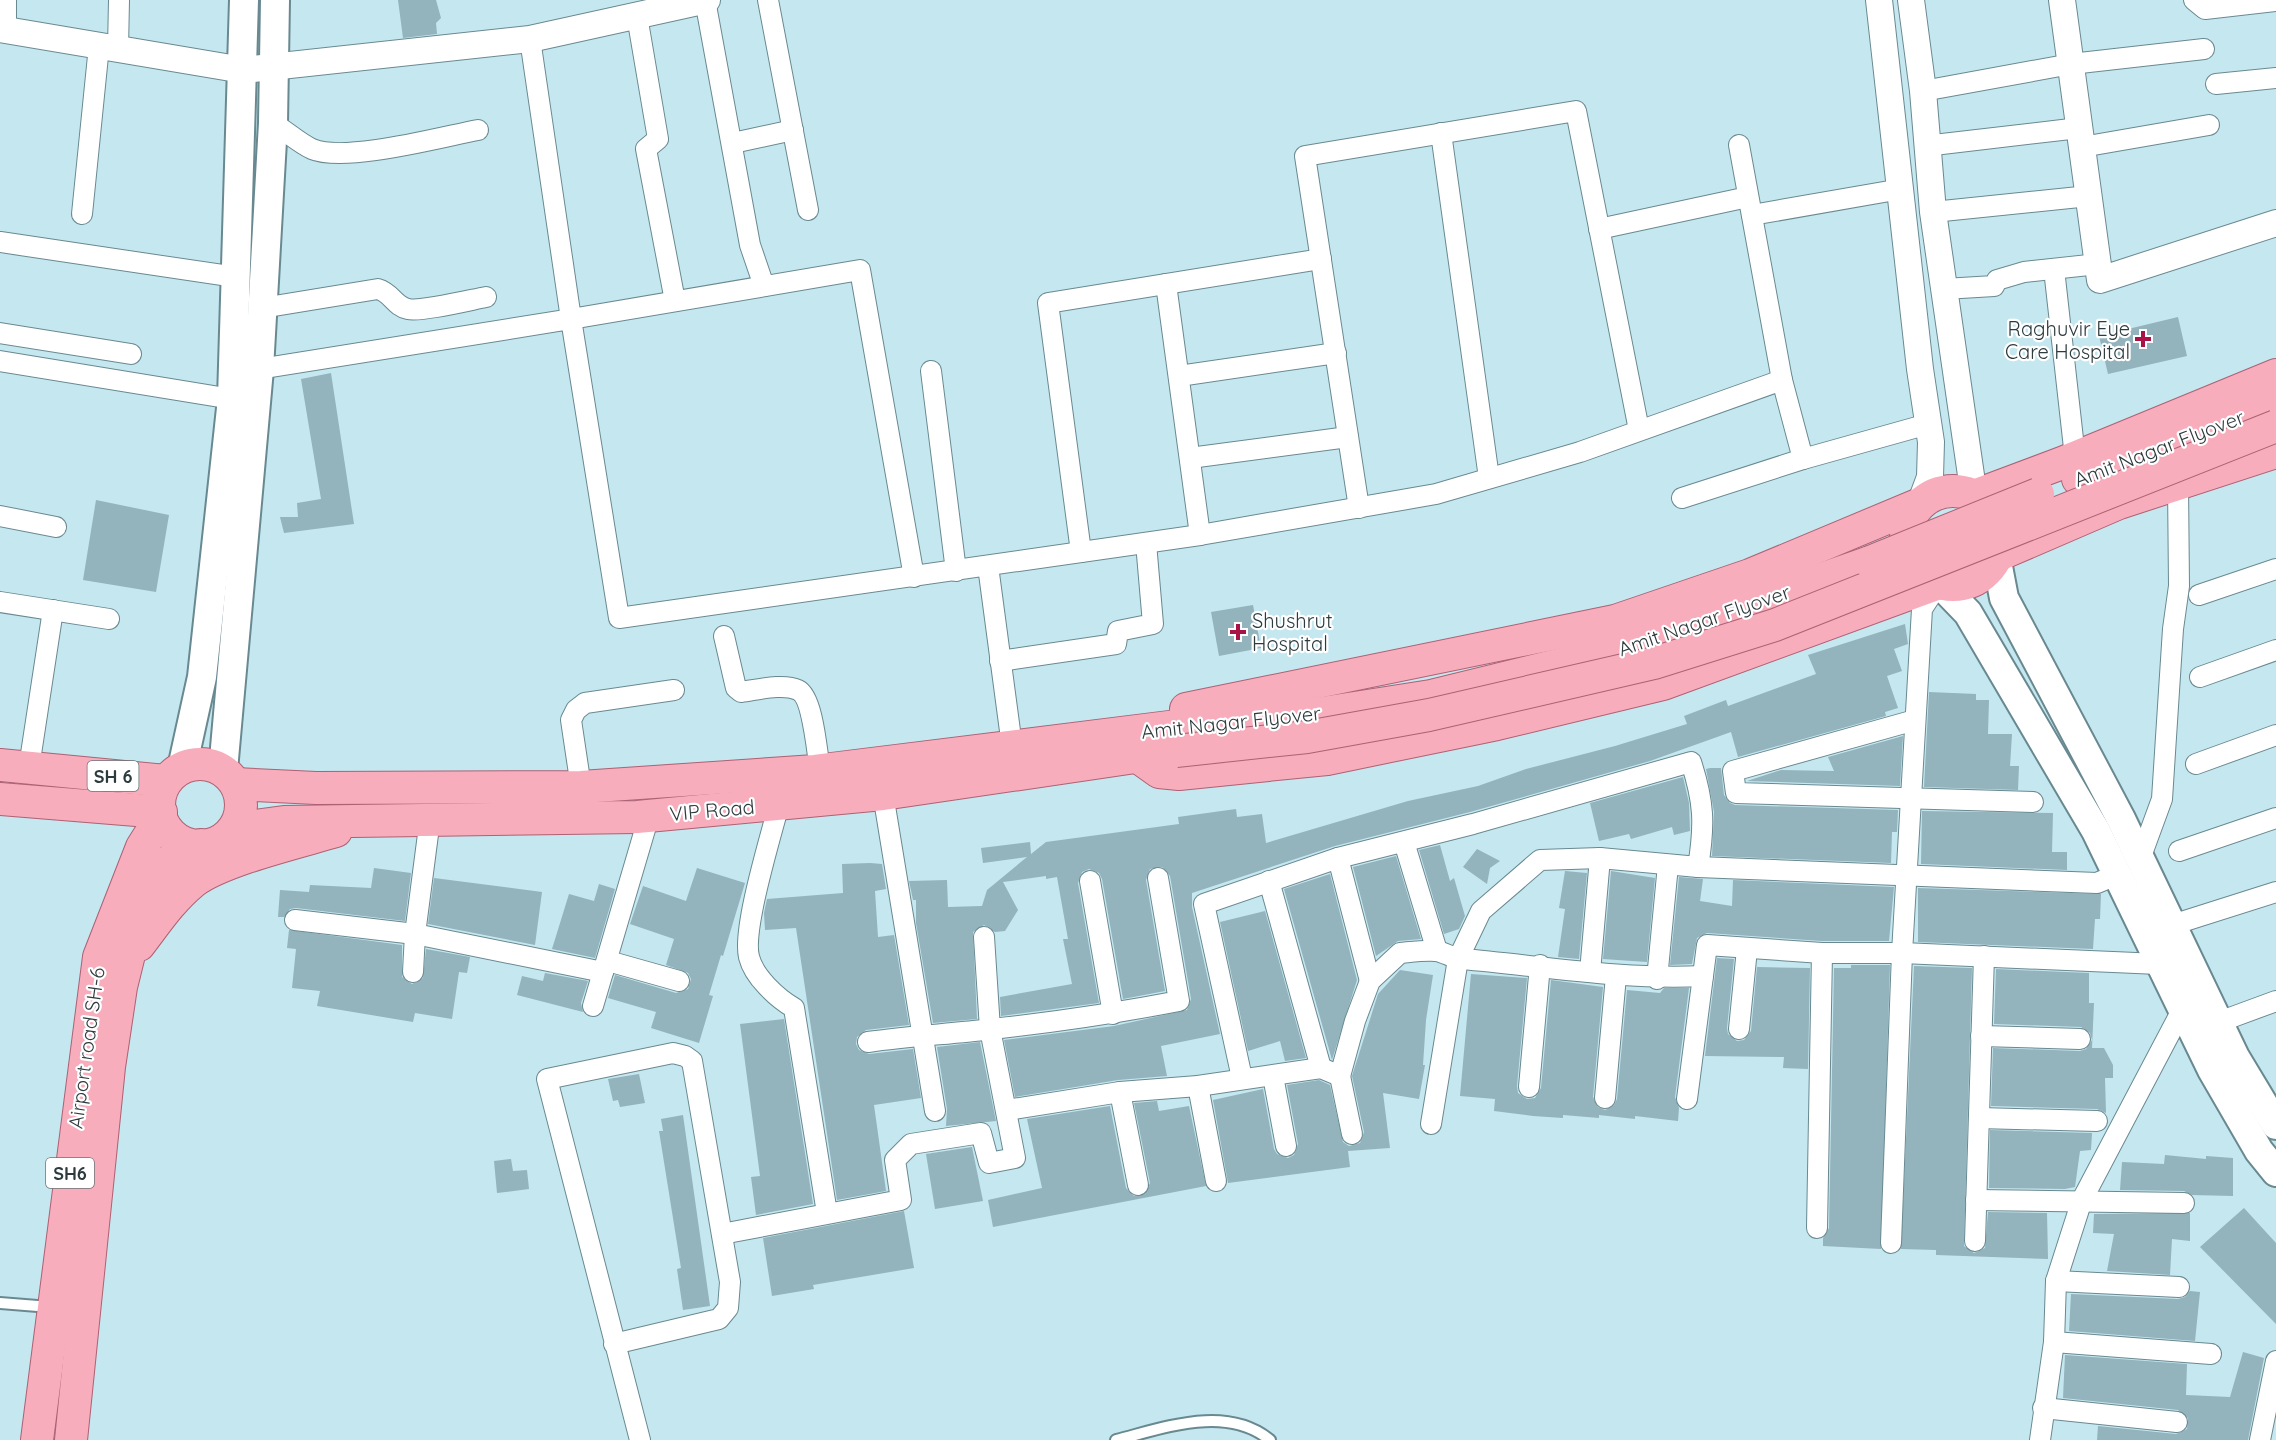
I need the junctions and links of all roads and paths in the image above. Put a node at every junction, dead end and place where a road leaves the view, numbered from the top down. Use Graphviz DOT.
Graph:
graph roads {
  1 [pos="6,0"];
  2 [pos="119,0"];
  3 [pos="244,0"];
  4 [pos="275,0"];
  5 [pos="705,0"];
  6 [pos="768,0"];
  7 [pos="1879,0"];
  8 [pos="1911,0"];
  9 [pos="2194,0"];
  10 [pos="2066,1"];
  11 [pos="2276,1"];
  12 [pos="637,16"];
  13 [pos="3,30"];
  14 [pos="530,39"];
  15 [pos="109,47"];
  16 [pos="2204,49"];
  17 [pos="2071,64"];
  18 [pos="276,66"];
  19 [pos="243,70"];
  20 [pos="2276,78"];
  21 [pos="2216,84"];
  22 [pos="1923,91"];
  23 [pos="273,123"];
  24 [pos="2209,125"];
  25 [pos="478,130"];
  26 [pos="793,130"];
  27 [pos="1440,133"];
  28 [pos="2081,137"];
  29 [pos="733,143"];
  30 [pos="1739,145"];
  31 [pos="1926,146"];
  32 [pos="1901,189"];
  33 [pos="2089,196"];
  34 [pos="1750,206"];
  35 [pos="808,210"];
  36 [pos="1933,212"];
  37 [pos="82,214"];
  38 [pos="2276,223"];
  39 [pos="1599,229"];
  40 [pos="0,242"];
  41 [pos="1322,259"];
  42 [pos="2098,264"];
  43 [pos="2054,269"];
  44 [pos="236,277"];
  45 [pos="1166,284"];
  46 [pos="764,286"];
  47 [pos="1944,289"];
  48 [pos="486,297"];
  49 [pos="675,301"];
  50 [pos="262,308"];
  51 [pos="571,319"];
  52 [pos="0,333"];
  53 [pos="1336,353"];
  54 [pos="131,354"];
  55 [pos="0,361"];
  56 [pos="258,369"];
  57 [pos="931,371"];
  58 [pos="2276,375"];
  59 [pos="1179,376"];
  60 [pos="1782,380"];
  61 [pos="232,399"];
  62 [pos="2276,404"];
  63 [pos="1928,424"];
  64 [pos="1639,430"];
  65 [pos="1348,437"];
  66 [pos="2275,450"];
  67 [pos="1190,458"];
  68 [pos="2075,458"];
  69 [pos="1803,459"];
  70 [pos="1489,478"];
  71 [pos="2178,484"];
  72 [pos="1974,496"];
  73 [pos="1682,498"];
  74 [pos="1920,504"];
  75 [pos="1359,508"];
  76 [pos="0,516"];
  77 [pos="56,527"];
  78 [pos="1200,535"];
  79 [pos="1146,543"];
  80 [pos="1082,552"];
  81 [pos="1996,556"];
  82 [pos="988,566"];
  83 [pos="2276,569"];
  84 [pos="956,571"];
  85 [pos="914,577"];
  86 [pos="1938,583"];
  87 [pos="2199,595"];
  88 [pos="0,602"];
  89 [pos="53,610"];
  90 [pos="109,619"];
  91 [pos="724,636"];
  92 [pos="2276,650"];
  93 [pos="1000,662"];
  94 [pos="2200,677"];
  95 [pos="674,690"];
  96 [pos="1915,720"];
  97 [pos="2276,735"];
  98 [pos="1107,736"];
  99 [pos="1177,739"];
  100 [pos="1012,746"];
  101 [pos="1137,756"];
  102 [pos="2196,764"];
  103 [pos="14,766"];
  104 [pos="820,770"];
  105 [pos="174,775"];
  106 [pos="229,777"];
  107 [pos="581,787"];
  108 [pos="883,794"];
  109 [pos="1910,798"];
  110 [pos="0,799"];
  111 [pos="2033,802"];
  112 [pos="779,804"];
  113 [pos="161,815"];
  114 [pos="649,816"];
  115 [pos="2276,818"];
  116 [pos="430,819"];
  117 [pos="374,820"];
  118 [pos="234,829"];
  119 [pos="1404,842"];
  120 [pos="201,845"];
  121 [pos="2179,851"];
  122 [pos="1338,858"];
  123 [pos="1600,858"];
  124 [pos="2140,859"];
  125 [pos="1668,865"];
  126 [pos="1698,867"];
  127 [pos="2116,875"];
  128 [pos="1907,877"];
  129 [pos="1158,878"];
  130 [pos="1090,881"];
  131 [pos="1269,881"];
  132 [pos="2276,892"];
  133 [pos="127,914"];
  134 [pos="295,920"];
  135 [pos="2172,925"];
  136 [pos="414,934"];
  137 [pos="984,937"];
  138 [pos="1747,949"];
  139 [pos="1437,951"];
  140 [pos="1822,953"];
  141 [pos="1902,953"];
  142 [pos="1984,957"];
  143 [pos="1458,959"];
  144 [pos="127,962"];
  145 [pos="2159,964"];
  146 [pos="1540,965"];
  147 [pos="605,967"];
  148 [pos="413,972"];
  149 [pos="1590,972"];
  150 [pos="1616,976"];
  151 [pos="1703,976"];
  152 [pos="1657,979"];
  153 [pos="679,981"];
  154 [pos="1370,981"];
  155 [pos="2276,1001"];
  156 [pos="593,1006"];
  157 [pos="2181,1012"];
  158 [pos="1113,1014"];
  159 [pos="2219,1022"];
  160 [pos="990,1029"];
  161 [pos="1739,1029"];
  162 [pos="924,1034"];
  163 [pos="1981,1036"];
  164 [pos="2080,1039"];
  165 [pos="868,1042"];
  166 [pos="1321,1068"];
  167 [pos="1273,1076"];
  168 [pos="1340,1076"];
  169 [pos="1242,1078"];
  170 [pos="1198,1086"];
  171 [pos="1529,1087"];
  172 [pos="1120,1092"];
  173 [pos="1605,1098"];
  174 [pos="1687,1099"];
  175 [pos="1007,1110"];
  176 [pos="935,1111"];
  177 [pos="1979,1118"];
  178 [pos="2097,1122"];
  179 [pos="1431,1124"];
  180 [pos="2276,1125"];
  181 [pos="1352,1134"];
  182 [pos="1286,1146"];
  183 [pos="2276,1172"];
  184 [pos="1216,1181"];
  185 [pos="1138,1185"];
  186 [pos="1976,1200"];
  187 [pos="2082,1200"];
  188 [pos="2184,1203"];
  189 [pos="827,1213"];
  190 [pos="1817,1228"];
  191 [pos="722,1234"];
  192 [pos="1974,1241"];
  193 [pos="1891,1243"];
  194 [pos="2056,1281"];
  195 [pos="2179,1287"];
  196 [pos="0,1303"];
  197 [pos="54,1308"];
  198 [pos="2054,1341"];
  199 [pos="614,1344"];
  200 [pos="2211,1354"];
  201 [pos="2276,1361"];
  202 [pos="2043,1408"];
  203 [pos="2177,1422"];
  204 [pos="37,1440"];
  205 [pos="71,1440"];
  206 [pos="640,1440"];
  207 [pos="1116,1440"];
  208 [pos="1270,1440"];
  209 [pos="2040,1440"];
  210 [pos="2260,1440"];
  1 -- 13 [label="street"];
  2 -- 15 [label="street"];
  3 -- 19 [label="main road"];
  4 -- 18 [label="main road"];
  5 -- 12 [label="street"];
  5 -- 29 [label="street"];
  6 -- 26 [label="street"];
  7 -- 32 [label="street"];
  8 -- 22 [label="street"];
  9 -- 11 [label="street"];
  10 -- 17 [label="street"];
  12 -- 14 [label="street"];
  12 -- 49 [label="street"];
  13 -- 15 [label="street"];
  14 -- 18 [label="street"];
  14 -- 51 [label="street"];
  15 -- 19 [label="street"];
  15 -- 37 [label="street"];
  16 -- 17 [label="street"];
  17 -- 22 [label="street"];
  17 -- 28 [label="street"];
  18 -- 19 [label="street"];
  18 -- 23 [label="main road"];
  19 -- 44 [label="main road"];
  20 -- 21 [label="street"];
  22 -- 31 [label="street"];
  23 -- 25 [label="street"];
  23 -- 50 [label="main road"];
  24 -- 28 [label="street"];
  26 -- 29 [label="street"];
  26 -- 35 [label="street"];
  27 -- 39 [label="street"];
  27 -- 41 [label="street"];
  27 -- 70 [label="street"];
  28 -- 31 [label="street"];
  28 -- 33 [label="street"];
  29 -- 46 [label="street"];
  30 -- 34 [label="street"];
  31 -- 36 [label="street"];
  32 -- 34 [label="street"];
  32 -- 63 [label="street"];
  33 -- 36 [label="street"];
  33 -- 42 [label="street"];
  34 -- 39 [label="street"];
  34 -- 60 [label="street"];
  36 -- 47 [label="street"];
  38 -- 42 [label="street"];
  39 -- 64 [label="street"];
  40 -- 44 [label="street"];
  41 -- 45 [label="street"];
  41 -- 53 [label="street"];
  42 -- 43 [label="street"];
  43 -- 47 [label="street"];
  43 -- 68 [label="street"];
  44 -- 61 [label="main road"];
  45 -- 59 [label="street"];
  45 -- 80 [label="street"];
  46 -- 49 [label="street"];
  46 -- 85 [label="street"];
  47 -- 72 [label="street"];
  48 -- 50 [label="street"];
  49 -- 51 [label="street"];
  50 -- 56 [label="main road"];
  51 -- 56 [label="street"];
  51 -- 85 [label="street"];
  52 -- 54 [label="street"];
  53 -- 59 [label="street"];
  53 -- 65 [label="street"];
  55 -- 61 [label="street"];
  56 -- 106 [label="main road"];
  57 -- 84 [label="street"];
  58 -- 68 [label="main road"];
  59 -- 67 [label="street"];
  60 -- 64 [label="street"];
  60 -- 69 [label="street"];
  61 -- 105 [label="main road"];
  62 -- 99 [label="main road, Amit Nagar Flyover, bridge"];
  63 -- 69 [label="street"];
  63 -- 74 [label="street"];
  64 -- 70 [label="street"];
  65 -- 67 [label="street"];
  65 -- 75 [label="street"];
  66 -- 71 [label="main road"];
  66 -- 99 [label="main road, Amit Nagar Flyover, bridge"];
  67 -- 78 [label="street"];
  68 -- 72 [label="main road"];
  69 -- 73 [label="street"];
  70 -- 75 [label="street"];
  71 -- 81 [label="main road"];
  71 -- 124 [label="street"];
  72 -- 74 [label="main road"];
  72 -- 81 [label="main road"];
  74 -- 86 [label="main road"];
  74 -- 98 [label="main road"];
  75 -- 78 [label="street"];
  76 -- 77 [label="street"];
  78 -- 79 [label="street"];
  79 -- 80 [label="street"];
  79 -- 93 [label="street"];
  80 -- 82 [label="street"];
  81 -- 86 [label="main road"];
  81 -- 124 [label="main road"];
  82 -- 84 [label="street"];
  82 -- 93 [label="street"];
  83 -- 87 [label="street"];
  84 -- 85 [label="street"];
  86 -- 96 [label="street"];
  86 -- 101 [label="main road"];
  86 -- 127 [label="main road"];
  88 -- 89 [label="street"];
  89 -- 90 [label="street"];
  89 -- 103 [label="street"];
  91 -- 104 [label="street"];
  92 -- 94 [label="street"];
  93 -- 100 [label="street"];
  95 -- 107 [label="street"];
  96 -- 109 [label="street"];
  96 -- 109 [label="street"];
  97 -- 102 [label="street"];
  98 -- 99 [label="main road, Amit Nagar Flyover"];
  98 -- 100 [label="main road, Amit Nagar Flyover"];
  99 -- 101 [label="main road, Amit Nagar Flyover"];
  100 -- 104 [label="main road, VIP Road"];
  101 -- 108 [label="main road, VIP Road"];
  103 -- 105 [label="main road, SH 6"];
  104 -- 107 [label="main road, VIP Road"];
  105 -- 106 [label="main road"];
  105 -- 113 [label="main road"];
  106 -- 107 [label="main road, VIP Road"];
  106 -- 118 [label="main road"];
  108 -- 112 [label="main road, VIP Road"];
  108 -- 162 [label="street"];
  109 -- 111 [label="street"];
  109 -- 128 [label="street"];
  110 -- 113 [label="main road, SH 6"];
  112 -- 114 [label="main road, VIP Road"];
  112 -- 189 [label="street"];
  113 -- 120 [label="main road"];
  113 -- 133 [label="main road, SH6"];
  114 -- 116 [label="main road, VIP Road"];
  114 -- 147 [label="street"];
  115 -- 121 [label="street"];
  116 -- 117 [label="main road, VIP Road"];
  116 -- 136 [label="street"];
  117 -- 118 [label="main road, VIP Road"];
  117 -- 144 [label="main road"];
  118 -- 120 [label="main road"];
  119 -- 122 [label="street"];
  119 -- 126 [label="street"];
  119 -- 139 [label="street"];
  120 -- 133 [label="main road"];
  122 -- 131 [label="street"];
  122 -- 154 [label="street"];
  123 -- 125 [label="street"];
  123 -- 143 [label="street"];
  123 -- 149 [label="street"];
  124 -- 135 [label="main road"];
  125 -- 126 [label="street"];
  125 -- 152 [label="street"];
  126 -- 128 [label="street"];
  127 -- 128 [label="street"];
  127 -- 145 [label="main road"];
  128 -- 141 [label="street"];
  129 -- 158 [label="street"];
  130 -- 158 [label="street"];
  131 -- 166 [label="street"];
  131 -- 169 [label="street"];
  132 -- 135 [label="street"];
  133 -- 144 [label="main road, SH6"];
  133 -- 197 [label="main road, Airport road SH-6 / SH6"];
  134 -- 136 [label="street"];
  135 -- 159 [label="main road"];
  136 -- 147 [label="street"];
  136 -- 148 [label="street"];
  137 -- 160 [label="street"];
  138 -- 140 [label="street"];
  138 -- 151 [label="street"];
  138 -- 161 [label="street"];
  139 -- 143 [label="street"];
  139 -- 154 [label="street"];
  140 -- 141 [label="street"];
  140 -- 190 [label="street"];
  141 -- 142 [label="street"];
  141 -- 193 [label="street"];
  142 -- 145 [label="street"];
  142 -- 163 [label="street"];
  143 -- 146 [label="street"];
  143 -- 179 [label="street"];
  144 -- 205 [label="main road, SH6"];
  145 -- 157 [label="main road"];
  146 -- 149 [label="street"];
  146 -- 171 [label="street"];
  147 -- 153 [label="street"];
  147 -- 156 [label="street"];
  149 -- 150 [label="street"];
  150 -- 152 [label="street"];
  150 -- 173 [label="street"];
  151 -- 152 [label="street"];
  151 -- 174 [label="street"];
  154 -- 168 [label="street"];
  155 -- 159 [label="street"];
  157 -- 183 [label="main road"];
  157 -- 187 [label="street"];
  158 -- 160 [label="street"];
  159 -- 180 [label="main road"];
  160 -- 162 [label="street"];
  160 -- 175 [label="street"];
  162 -- 165 [label="street"];
  162 -- 176 [label="street"];
  163 -- 164 [label="street"];
  163 -- 177 [label="street"];
  166 -- 167 [label="street"];
  166 -- 168 [label="street"];
  167 -- 169 [label="street"];
  167 -- 182 [label="street"];
  168 -- 181 [label="street"];
  169 -- 170 [label="street"];
  170 -- 172 [label="street"];
  170 -- 184 [label="street"];
  172 -- 175 [label="street"];
  172 -- 185 [label="street"];
  175 -- 189 [label="street"];
  177 -- 178 [label="street"];
  177 -- 186 [label="street"];
  186 -- 187 [label="street"];
  186 -- 192 [label="street"];
  187 -- 188 [label="street"];
  187 -- 194 [label="street"];
  189 -- 191 [label="street"];
  191 -- 199 [label="street"];
  191 -- 199 [label="street"];
  194 -- 195 [label="street"];
  194 -- 198 [label="street"];
  196 -- 197 [label="lane"];
  197 -- 204 [label="main road, Airport road SH-6 / SH6"];
  198 -- 200 [label="street"];
  198 -- 202 [label="street"];
  199 -- 206 [label="street"];
  201 -- 210 [label="street"];
  202 -- 203 [label="street"];
  202 -- 209 [label="street"];
  207 -- 208 [label="lane"];
}
